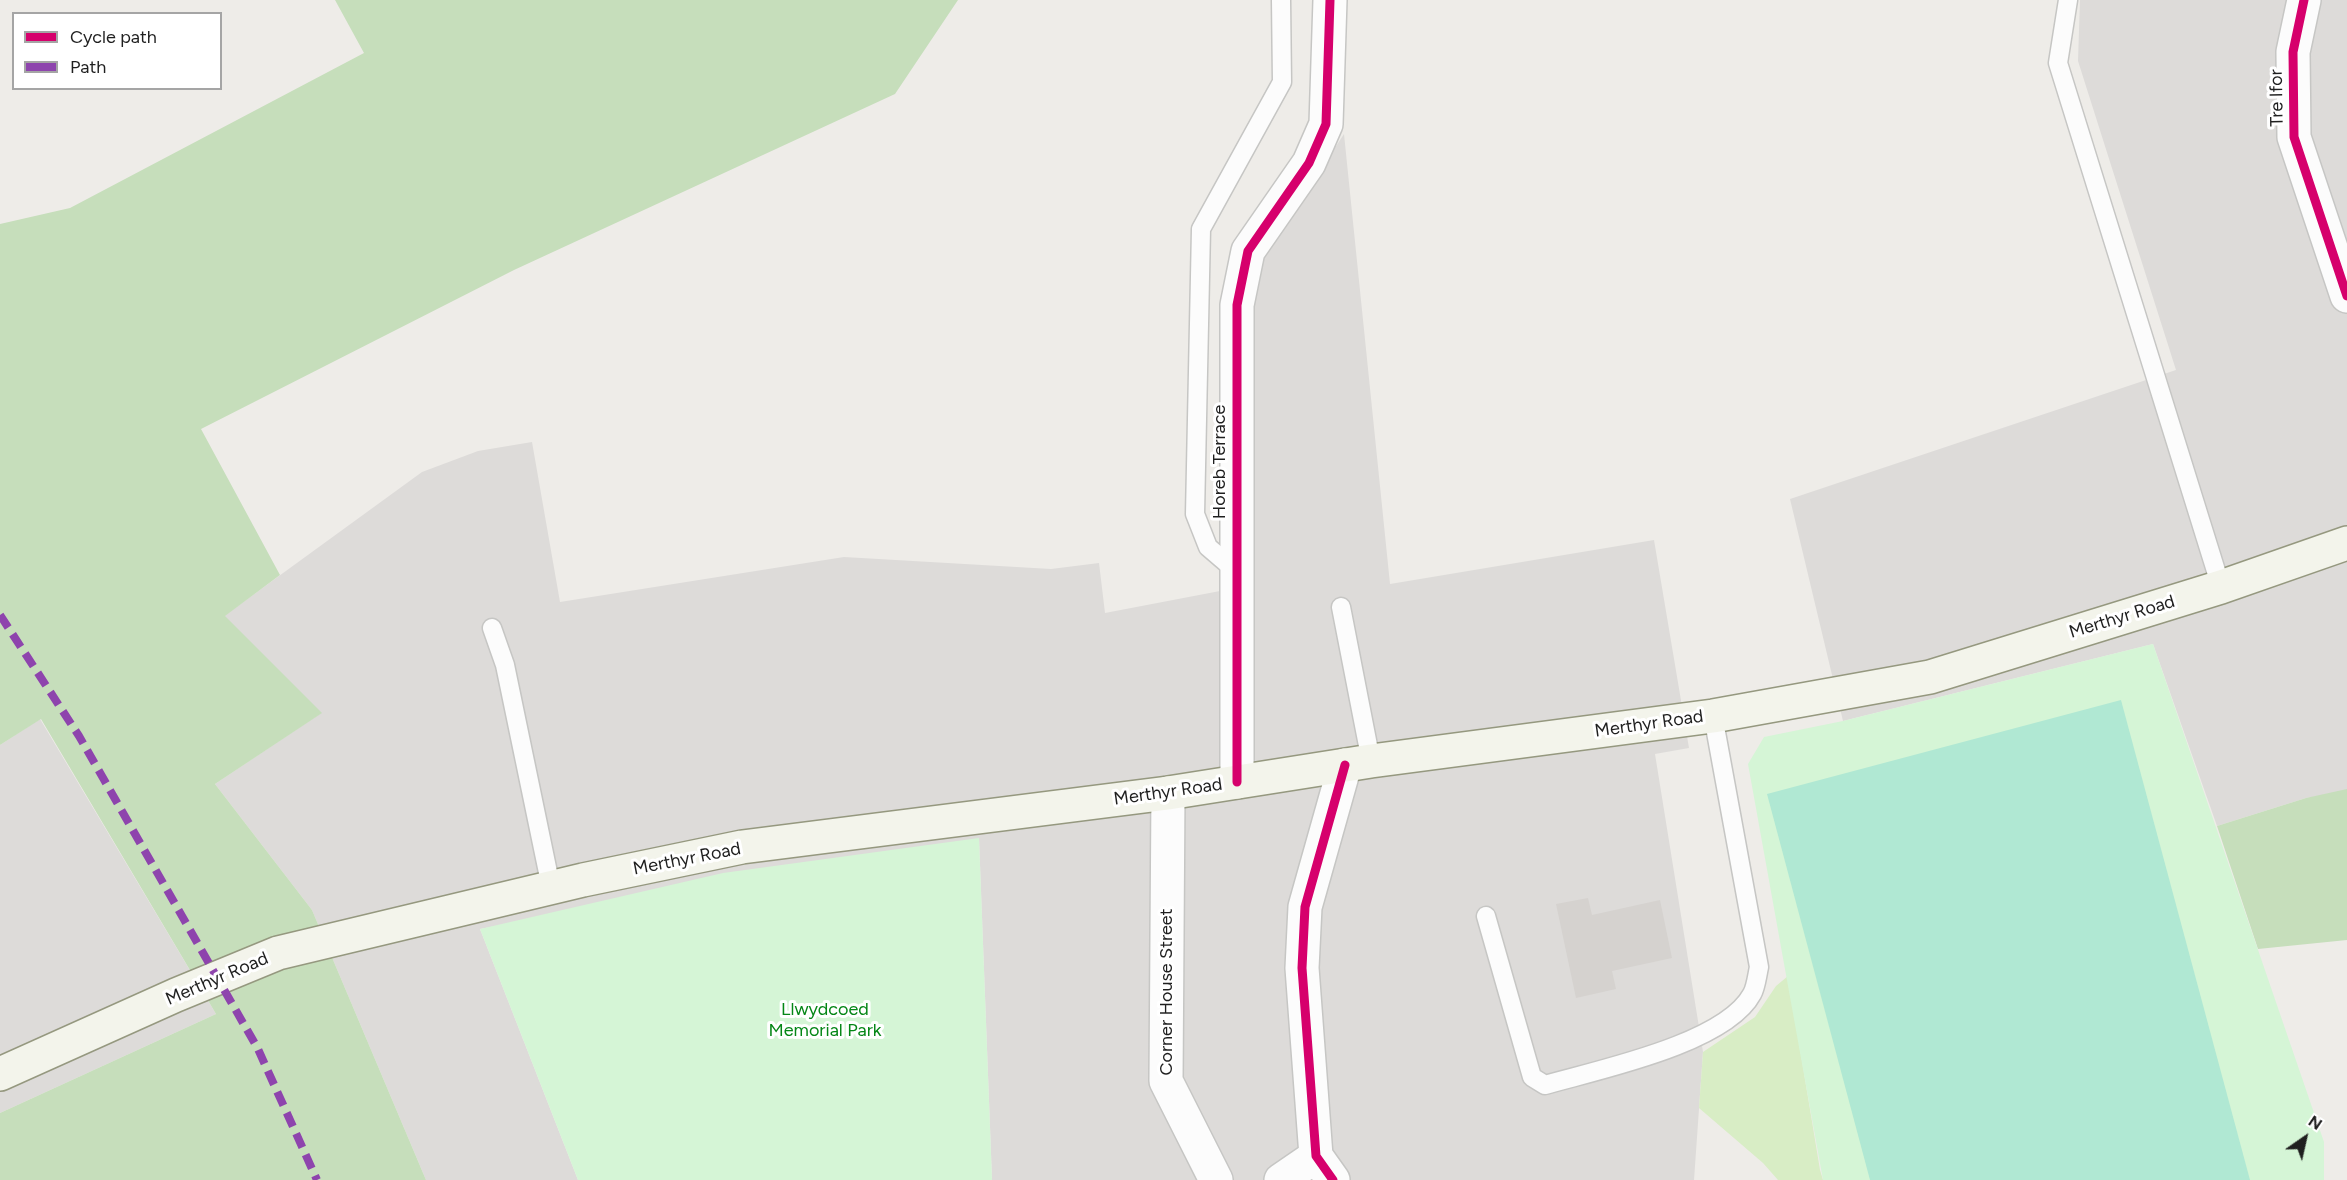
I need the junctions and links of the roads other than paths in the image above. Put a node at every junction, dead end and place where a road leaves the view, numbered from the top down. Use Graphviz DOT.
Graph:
graph roads {
  1 [pos="1281,0"];
  2 [pos="1330,0"];
  3 [pos="2068,0"];
  4 [pos="2304,0"];
  5 [pos="2347,296"];
  6 [pos="2347,543"];
  7 [pos="1236,571"];
  8 [pos="2221,586"];
  9 [pos="1341,607"];
  10 [pos="492,628"];
  11 [pos="1713,716"];
  12 [pos="1358,763"];
  13 [pos="1237,782"];
  14 [pos="1168,793"];
  15 [pos="551,887"];
  16 [pos="1486,916"];
  17 [pos="0,1074"];
  18 [pos="1325,1168"];
  19 [pos="1216,1180"];
  20 [pos="1281,1180"];
  1 -- 7 [label="lane"];
  2 -- 7 [label="street, Horeb Terrace"];
  3 -- 8 [label="lane"];
  4 -- 5 [label="street, Tre Ifor"];
  6 -- 8 [label="main road, Merthyr Road"];
  7 -- 13 [label="street, Horeb Terrace"];
  8 -- 11 [label="main road, Merthyr Road"];
  9 -- 12 [label="lane"];
  10 -- 15 [label="lane"];
  11 -- 12 [label="main road, Merthyr Road"];
  11 -- 16 [label="lane"];
  12 -- 13 [label="main road, Merthyr Road"];
  12 -- 18 [label="street"];
  13 -- 14 [label="main road, Merthyr Road"];
  14 -- 15 [label="main road, Merthyr Road"];
  14 -- 19 [label="street, Corner House Street"];
  15 -- 17 [label="main road, Merthyr Road"];
  18 -- 20 [label="street"];
}
